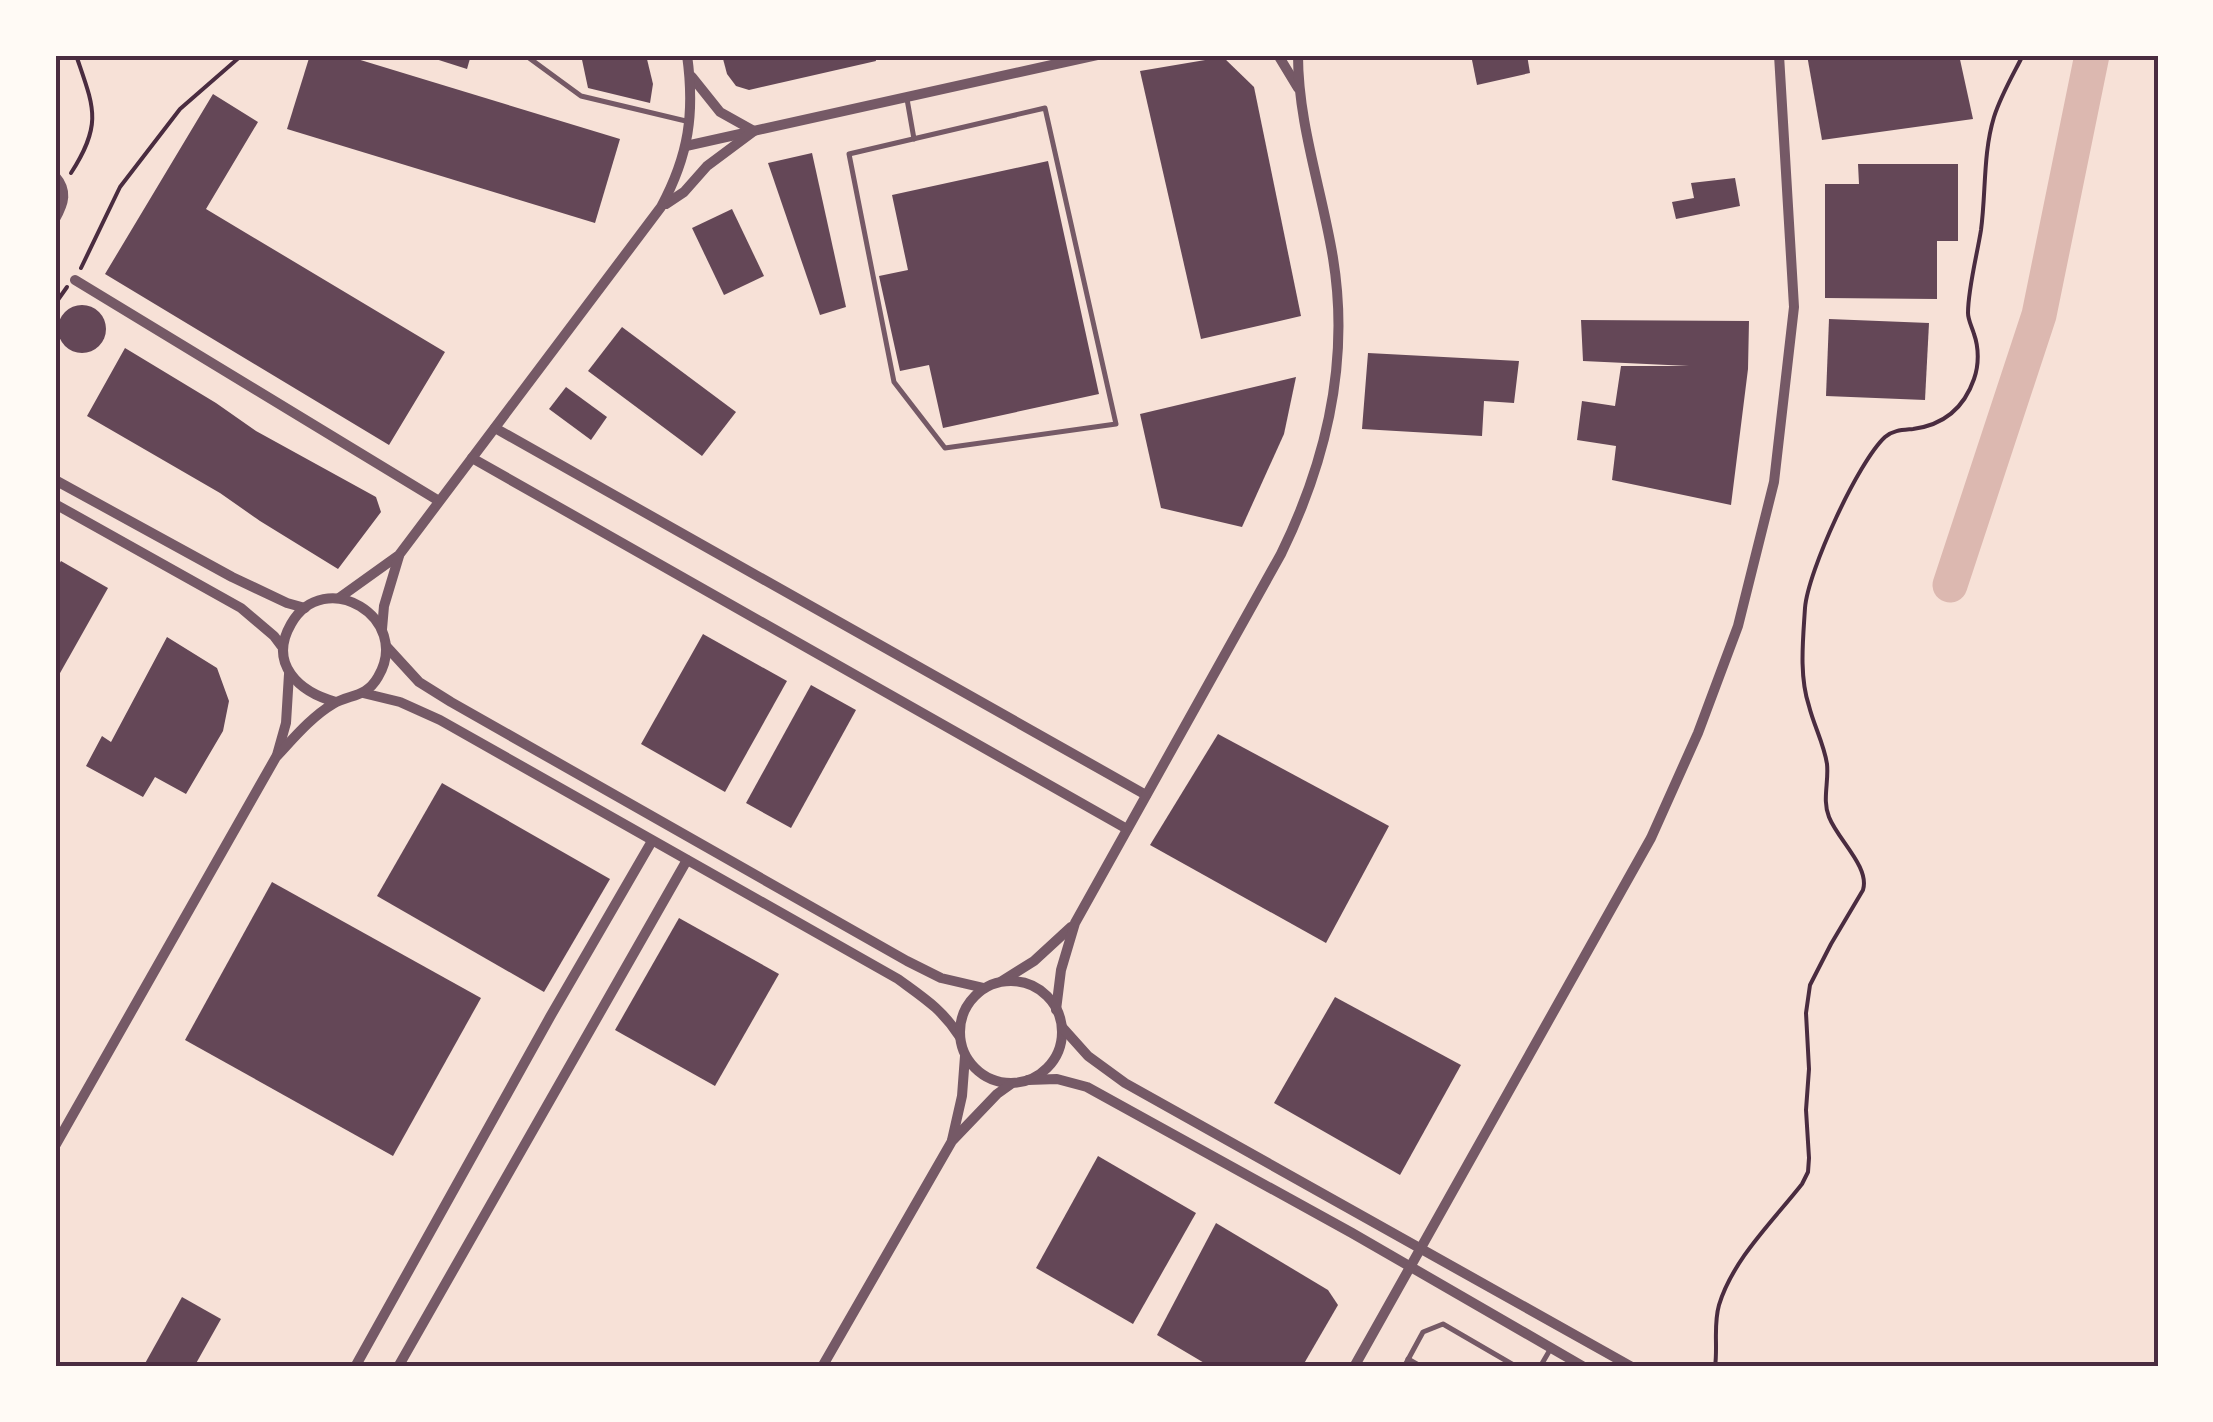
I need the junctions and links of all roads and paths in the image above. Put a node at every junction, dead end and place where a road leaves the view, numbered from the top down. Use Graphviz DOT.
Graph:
graph roads {
  1 [pos="76,55"];
  2 [pos="242,55"];
  3 [pos="525,55"];
  4 [pos="687,55"];
  5 [pos="1097,55"];
  6 [pos="1278,55"];
  7 [pos="1298,55"];
  8 [pos="1779,55"];
  9 [pos="2024,55"];
  10 [pos="690,74"];
  11 [pos="1298,89"];
  12 [pos="907,98"];
  13 [pos="690,122"];
  14 [pos="754,131"];
  15 [pos="914,139"];
  16 [pos="686,146"];
  17 [pos="59,181"];
  18 [pos="662,207"];
  19 [pos="55,219"];
  20 [pos="75,280"];
  21 [pos="55,304"];
  22 [pos="495,428"];
  23 [pos="472,458"];
  24 [pos="55,480"];
  25 [pos="440,501"];
  26 [pos="55,504"];
  27 [pos="399,555"];
  28 [pos="339,598"];
  29 [pos="305,608"];
  30 [pos="382,629"];
  31 [pos="386,646"];
  32 [pos="283,648"];
  33 [pos="289,673"];
  34 [pos="363,693"];
  35 [pos="336,702"];
  36 [pos="276,757"];
  37 [pos="1146,794"];
  38 [pos="1127,829"];
  39 [pos="652,841"];
  40 [pos="686,860"];
  41 [pos="1075,923"];
  42 [pos="1002,982"];
  43 [pos="984,988"];
  44 [pos="1056,1010"];
  45 [pos="1062,1026"];
  46 [pos="960,1038"];
  47 [pos="965,1056"];
  48 [pos="1028,1080"];
  49 [pos="1011,1084"];
  50 [pos="952,1141"];
  51 [pos="55,1146"];
  52 [pos="1420,1249"];
  53 [pos="1410,1267"];
  54 [pos="1551,1348"];
  55 [pos="1408,1359"];
  56 [pos="355,1367"];
  57 [pos="398,1367"];
  58 [pos="822,1367"];
  59 [pos="1354,1367"];
  60 [pos="1404,1367"];
  61 [pos="1422,1367"];
  62 [pos="1517,1367"];
  63 [pos="1540,1367"];
  64 [pos="1584,1367"];
  65 [pos="1632,1367"];
  66 [pos="1715,1367"];
  1 -- 17 [label="path"];
  2 -- 20 [label="path"];
  3 -- 13 [label="lane"];
  4 -- 10 [label="street"];
  5 -- 12 [label="street"];
  6 -- 11 [label="street"];
  7 -- 11 [label="street"];
  8 -- 52 [label="street"];
  9 -- 66 [label="path"];
  10 -- 13 [label="street"];
  10 -- 14 [label="street"];
  11 -- 37 [label="street"];
  12 -- 14 [label="street"];
  12 -- 15 [label="lane"];
  13 -- 16 [label="street"];
  14 -- 16 [label="street"];
  14 -- 18 [label="street"];
  15 -- 15 [label="lane"];
  16 -- 18 [label="street"];
  17 -- 19 [label="street"];
  18 -- 22 [label="street"];
  20 -- 21 [label="path"];
  20 -- 25 [label="street"];
  22 -- 23 [label="street"];
  22 -- 37 [label="street"];
  23 -- 25 [label="street"];
  23 -- 38 [label="street"];
  24 -- 29 [label="street"];
  25 -- 27 [label="street"];
  26 -- 32 [label="street"];
  27 -- 28 [label="street"];
  27 -- 30 [label="street"];
  28 -- 29 [label="street"];
  28 -- 30 [label="street"];
  29 -- 32 [label="street"];
  30 -- 31 [label="street"];
  31 -- 34 [label="street"];
  31 -- 43 [label="street"];
  32 -- 33 [label="street"];
  33 -- 35 [label="street"];
  33 -- 36 [label="street"];
  34 -- 35 [label="street"];
  34 -- 39 [label="street"];
  35 -- 36 [label="street"];
  36 -- 51 [label="street"];
  37 -- 38 [label="street"];
  38 -- 41 [label="street"];
  39 -- 40 [label="street"];
  39 -- 56 [label="street"];
  40 -- 46 [label="street"];
  40 -- 57 [label="street"];
  41 -- 42 [label="street"];
  41 -- 44 [label="street"];
  42 -- 43 [label="street"];
  42 -- 44 [label="street"];
  43 -- 46 [label="street"];
  44 -- 45 [label="street"];
  45 -- 48 [label="street"];
  45 -- 52 [label="street"];
  46 -- 47 [label="street"];
  47 -- 49 [label="street"];
  47 -- 50 [label="street"];
  48 -- 49 [label="street"];
  48 -- 53 [label="street"];
  49 -- 50 [label="street"];
  50 -- 58 [label="street"];
  52 -- 53 [label="street"];
  52 -- 65 [label="street"];
  53 -- 54 [label="street"];
  53 -- 59 [label="street"];
  54 -- 63 [label="lane"];
  54 -- 64 [label="street"];
  55 -- 60 [label="lane"];
  55 -- 61 [label="lane"];
  55 -- 62 [label="lane"];
}
